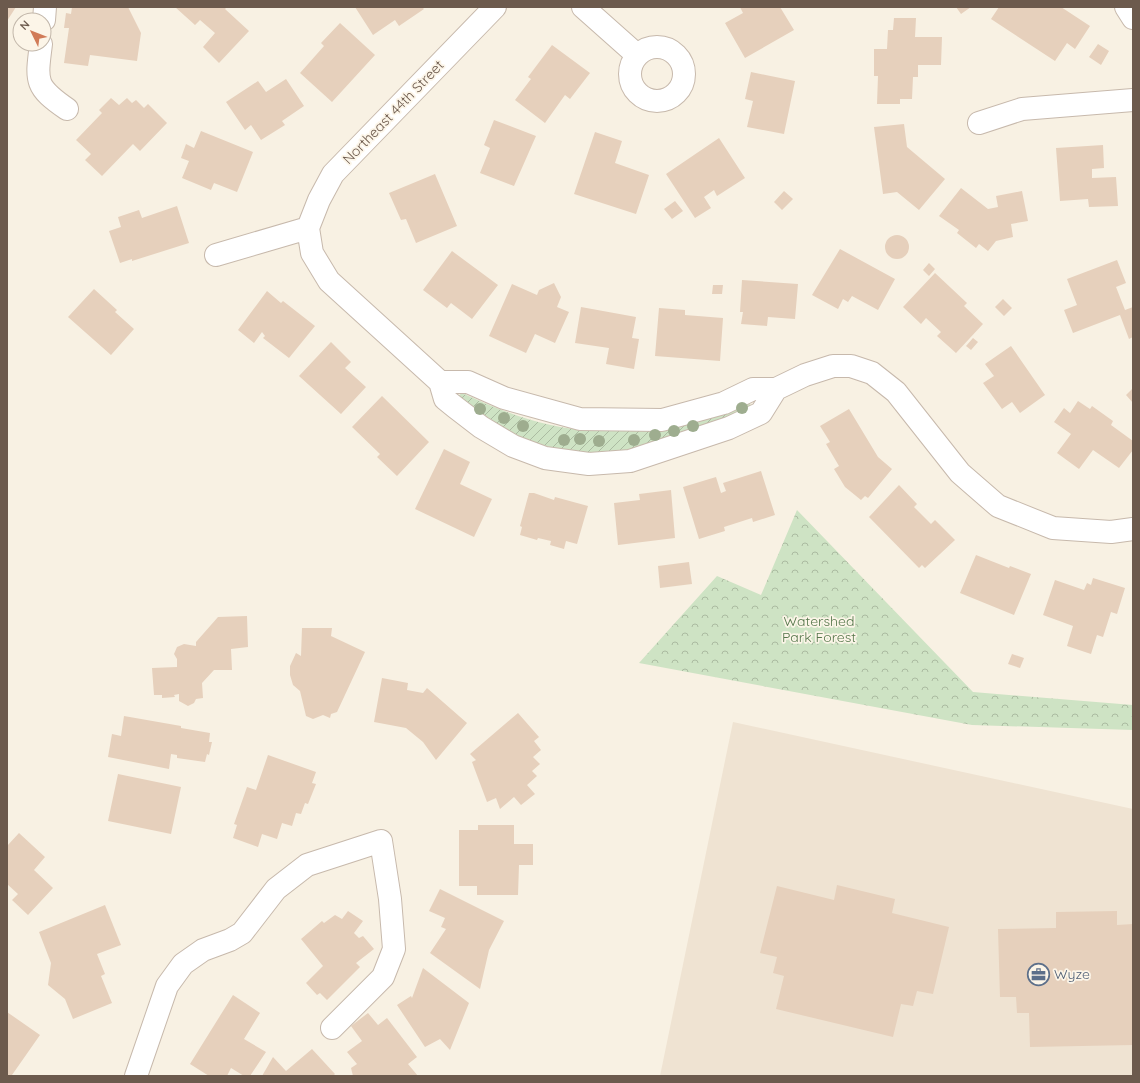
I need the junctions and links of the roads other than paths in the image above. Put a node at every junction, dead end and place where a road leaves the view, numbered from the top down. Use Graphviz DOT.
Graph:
graph roads {
  1 [pos="495,7"];
  2 [pos="583,7"];
  3 [pos="1126,7"];
  4 [pos="1133,18"];
  5 [pos="41,52"];
  6 [pos="637,55"];
  7 [pos="1133,100"];
  8 [pos="67,109"];
  9 [pos="980,123"];
  10 [pos="308,228"];
  11 [pos="216,255"];
  12 [pos="440,382"];
  13 [pos="776,390"];
  14 [pos="1133,529"];
  15 [pos="332,1028"];
  16 [pos="136,1076"];
  1 -- 10 [label="street, Northeast 44th Street"];
  2 -- 6 [label="street"];
  3 -- 4 [label="street"];
  5 -- 8 [label="street"];
  7 -- 9 [label="street"];
  10 -- 11 [label="street"];
  10 -- 12 [label="street"];
  12 -- 13 [label="street"];
  12 -- 13 [label="street"];
  13 -- 14 [label="street"];
  15 -- 16 [label="street"];
}
